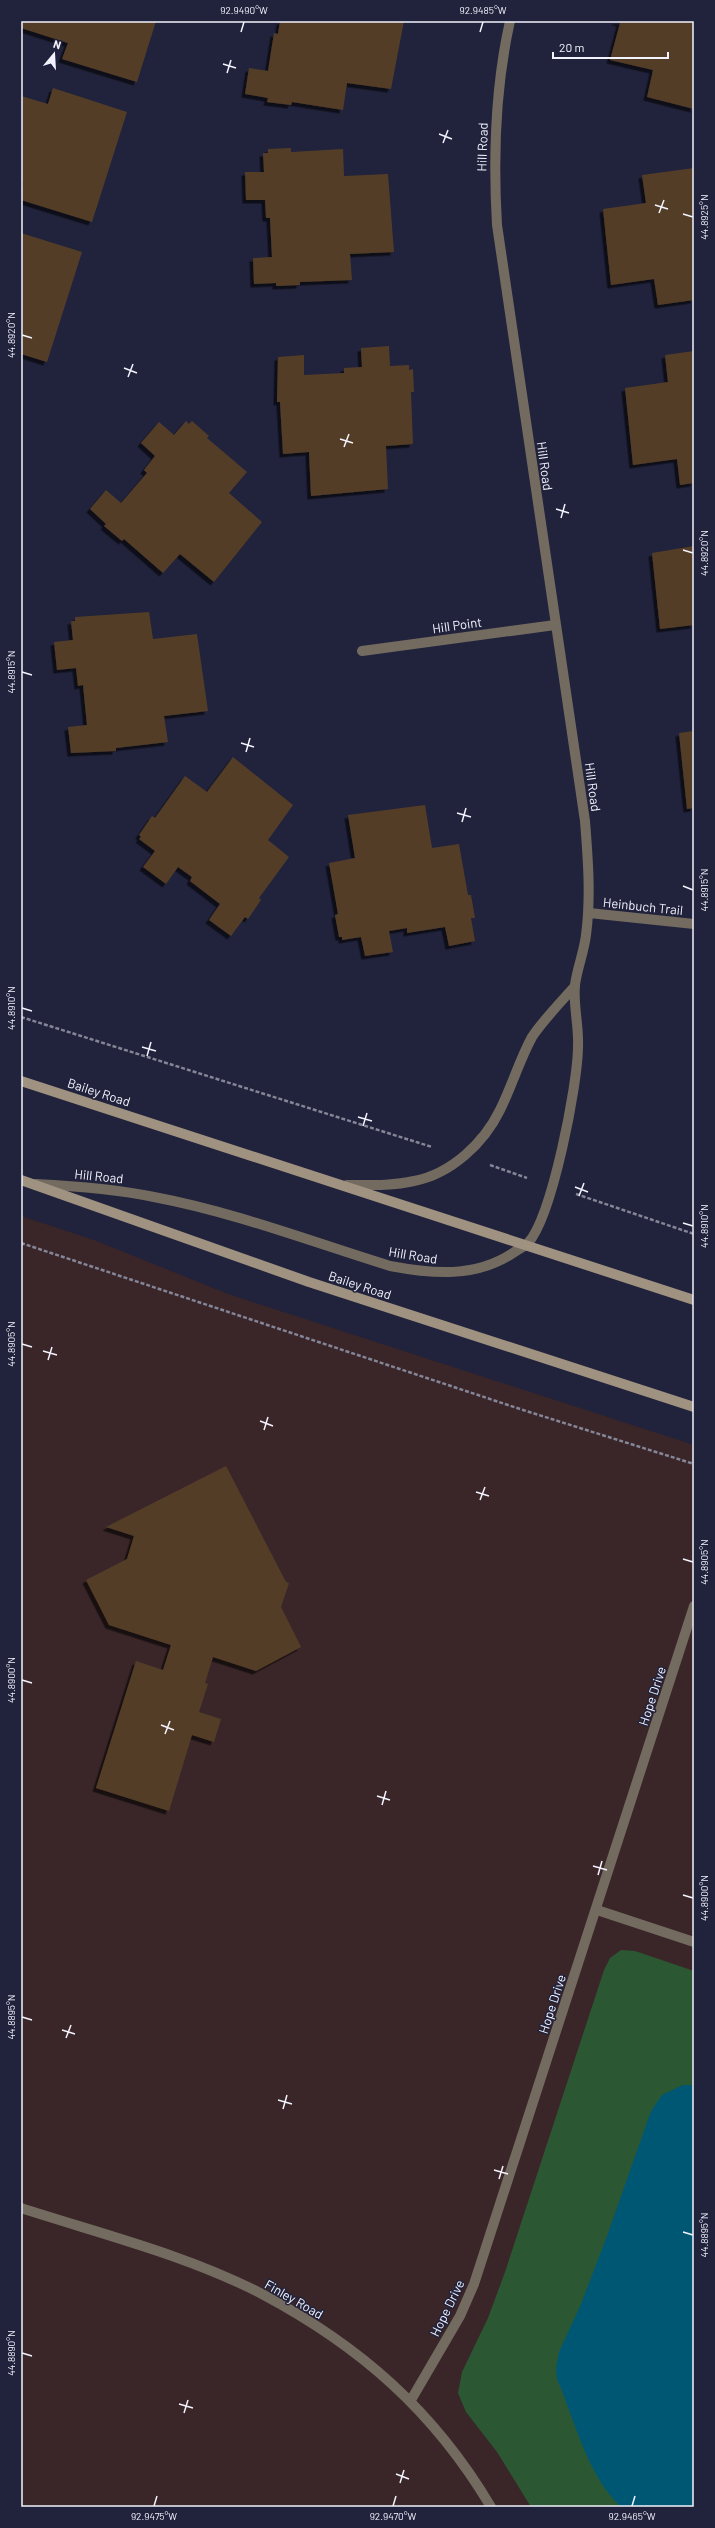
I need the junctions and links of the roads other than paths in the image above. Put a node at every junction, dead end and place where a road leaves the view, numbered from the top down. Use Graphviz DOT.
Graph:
graph roads {
  1 [pos="510,21"];
  2 [pos="555,625"];
  3 [pos="362,651"];
  4 [pos="589,913"];
  5 [pos="694,924"];
  6 [pos="575,986"];
  7 [pos="21,1081"];
  8 [pos="21,1180"];
  9 [pos="32,1184"];
  10 [pos="347,1185"];
  11 [pos="527,1244"];
  12 [pos="694,1300"];
  13 [pos="694,1408"];
  14 [pos="694,1606"];
  15 [pos="597,1910"];
  16 [pos="694,1942"];
  17 [pos="21,2208"];
  18 [pos="411,2400"];
  19 [pos="491,2507"];
  1 -- 2 [label="street, Hill Road"];
  2 -- 3 [label="street, Hill Point"];
  2 -- 4 [label="street, Hill Road"];
  4 -- 5 [label="street, Heinbuch Trail"];
  4 -- 6 [label="street, Hill Road"];
  6 -- 10 [label="street, Hill Road"];
  6 -- 11 [label="street, Hill Road"];
  7 -- 10 [label="main road, Bailey Road"];
  8 -- 9 [label="main road, Bailey Road"];
  9 -- 11 [label="street, Hill Road"];
  9 -- 13 [label="main road, Bailey Road"];
  10 -- 11 [label="main road, Bailey Road"];
  11 -- 12 [label="main road, Bailey Road"];
  14 -- 15 [label="street, Hope Drive"];
  15 -- 16 [label="street"];
  15 -- 18 [label="street, Hope Drive"];
  17 -- 18 [label="street, Finley Road"];
  18 -- 19 [label="street, Finley Road"];
}
